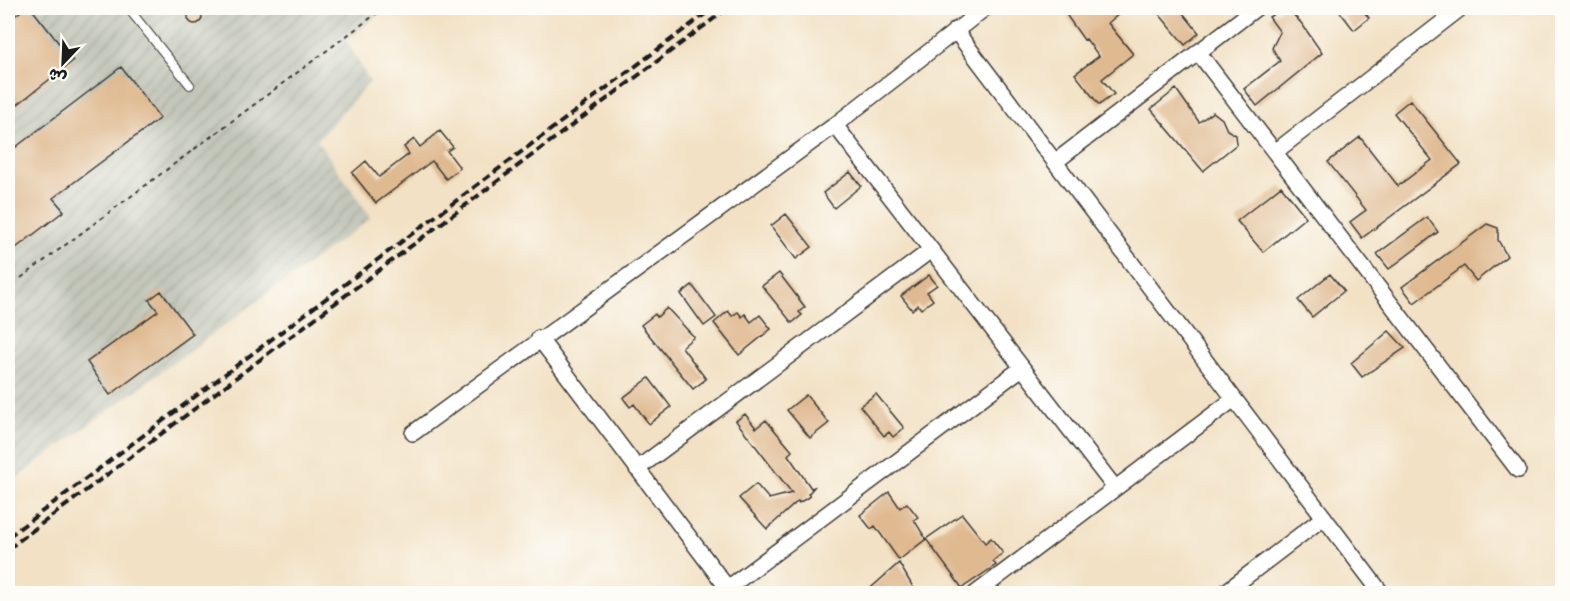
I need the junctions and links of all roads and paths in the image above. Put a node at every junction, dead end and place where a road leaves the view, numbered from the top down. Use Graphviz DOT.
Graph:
graph roads {
  1 [pos="128,8"];
  2 [pos="384,8"];
  3 [pos="985,8"];
  4 [pos="1256,8"];
  5 [pos="1461,8"];
  6 [pos="955,30"];
  7 [pos="1198,52"];
  8 [pos="190,85"];
  9 [pos="835,125"];
  10 [pos="1275,152"];
  11 [pos="1055,162"];
  12 [pos="931,249"];
  13 [pos="21,278"];
  14 [pos="539,338"];
  15 [pos="1022,368"];
  16 [pos="1234,399"];
  17 [pos="413,433"];
  18 [pos="638,469"];
  19 [pos="1518,470"];
  20 [pos="1115,488"];
  21 [pos="1324,517"];
  22 [pos="730,591"];
  23 [pos="975,594"];
  24 [pos="1223,594"];
  25 [pos="1382,594"];
  1 -- 8 [label="lane"];
  2 -- 13 [label="path"];
  3 -- 6 [label="street"];
  4 -- 7 [label="street"];
  5 -- 10 [label="street"];
  6 -- 9 [label="street"];
  6 -- 11 [label="street"];
  7 -- 10 [label="street"];
  7 -- 11 [label="street"];
  9 -- 12 [label="street"];
  9 -- 14 [label="street"];
  10 -- 19 [label="street"];
  11 -- 16 [label="street"];
  12 -- 15 [label="street"];
  12 -- 18 [label="street"];
  14 -- 17 [label="street"];
  14 -- 18 [label="street"];
  15 -- 20 [label="street"];
  15 -- 22 [label="street"];
  16 -- 20 [label="street"];
  16 -- 21 [label="street"];
  18 -- 22 [label="street"];
  20 -- 23 [label="street"];
  21 -- 24 [label="street"];
  21 -- 25 [label="street"];
}
